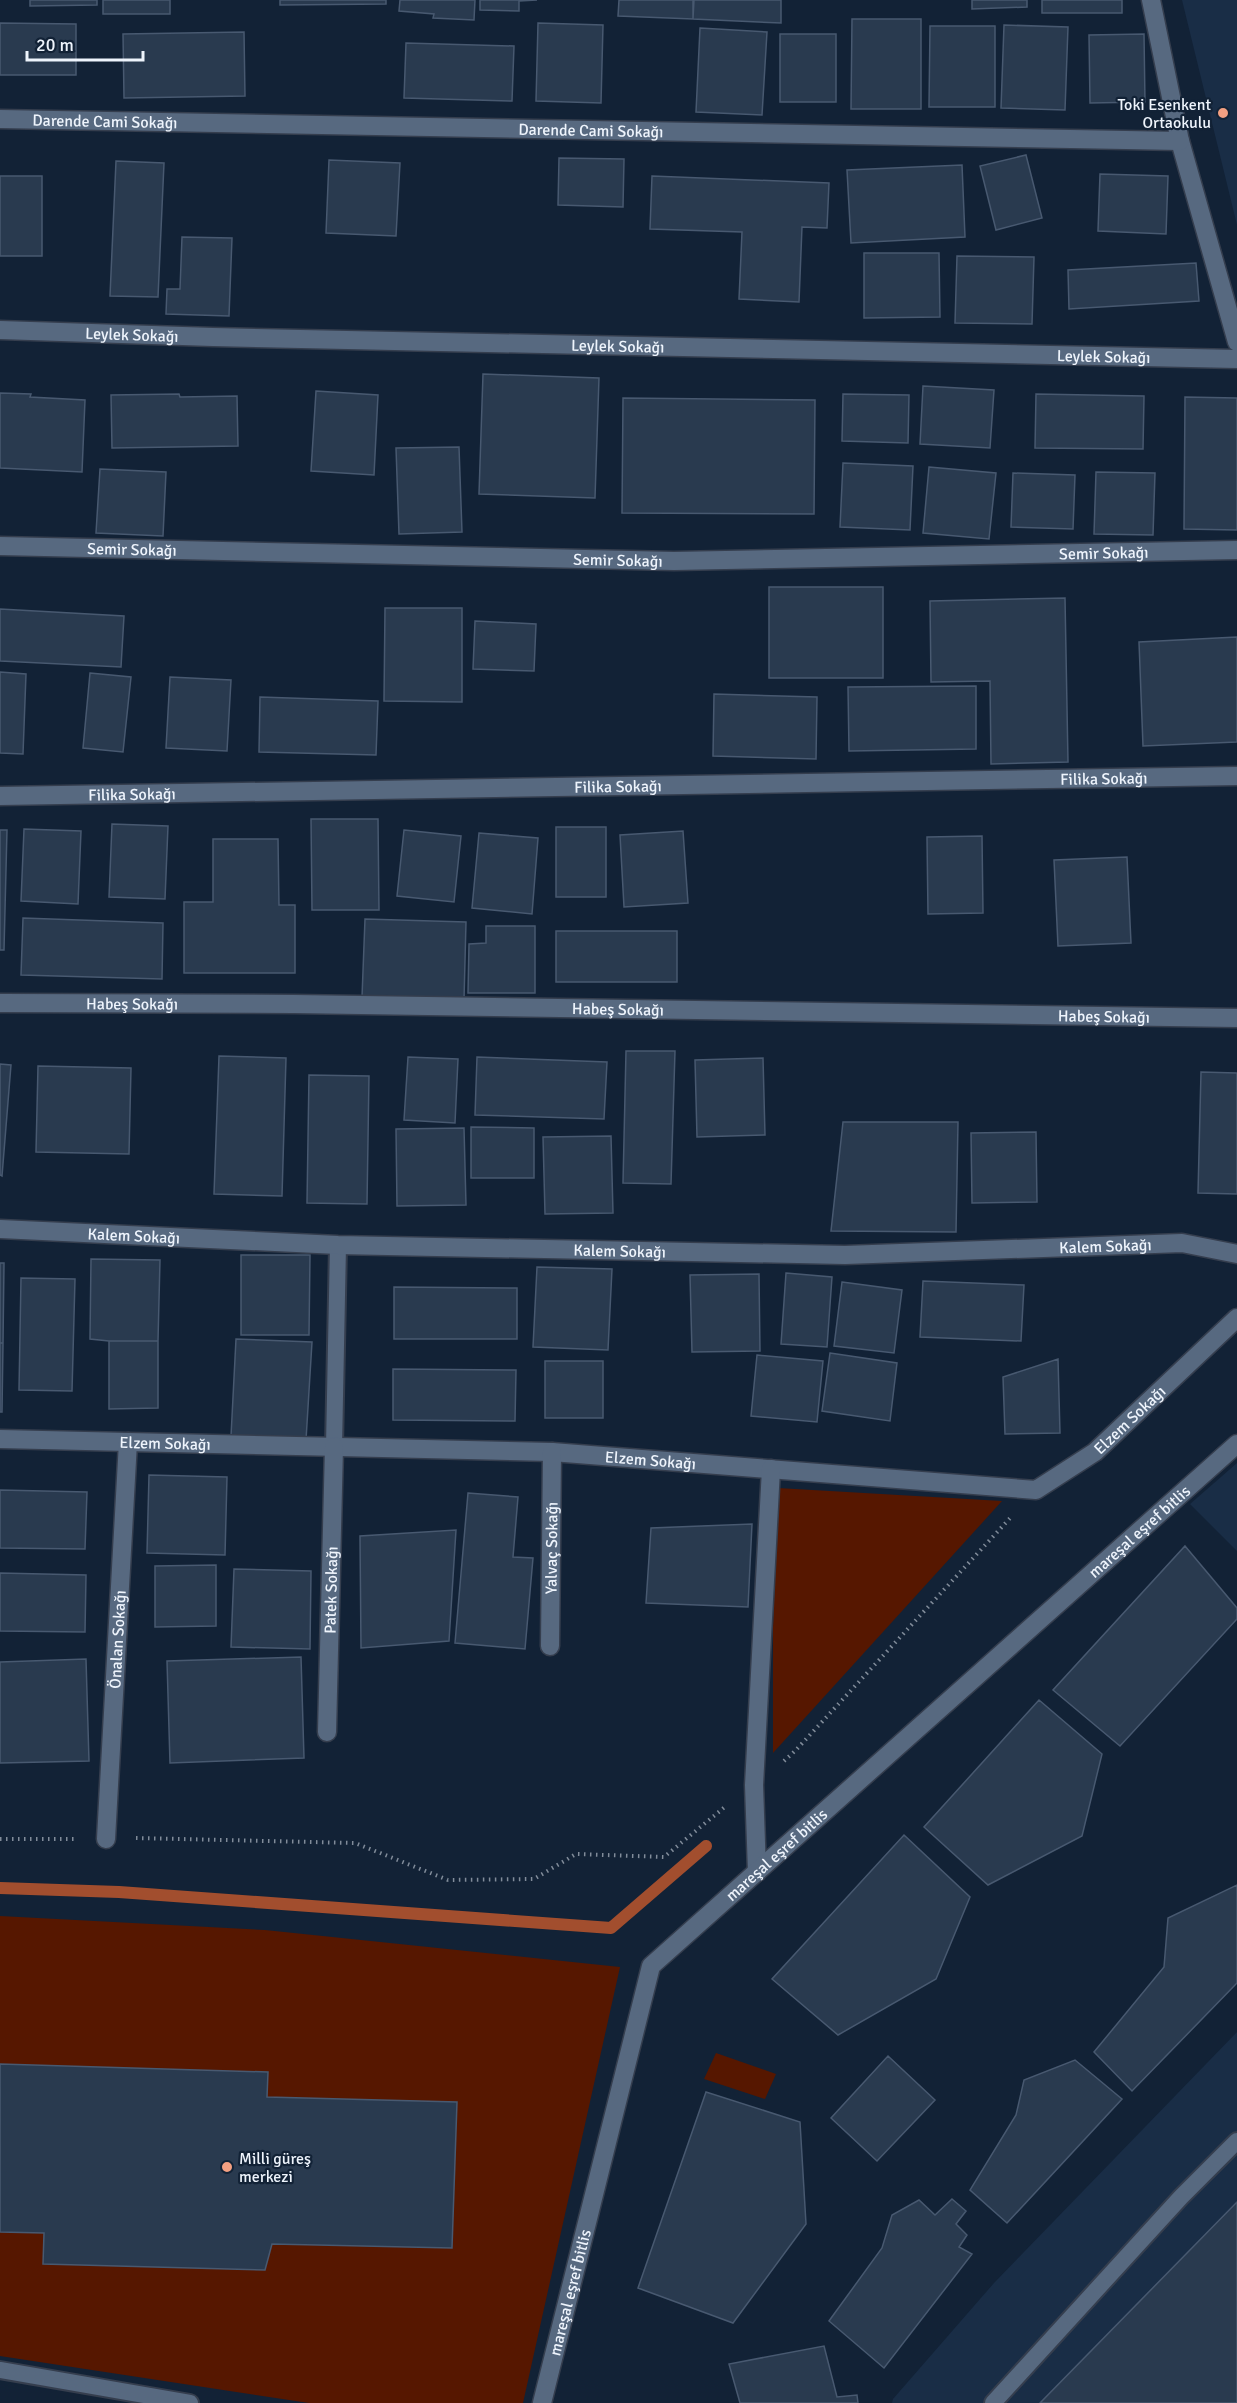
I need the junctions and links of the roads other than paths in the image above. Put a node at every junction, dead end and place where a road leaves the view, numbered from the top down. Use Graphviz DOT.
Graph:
graph roads {
  1 [pos="1151,0"];
  2 [pos="0,119"];
  3 [pos="1180,141"];
  4 [pos="0,330"];
  5 [pos="1237,342"];
  6 [pos="1237,359"];
  7 [pos="0,546"];
  8 [pos="1237,550"];
  9 [pos="1237,776"];
  10 [pos="0,796"];
  11 [pos="0,1003"];
  12 [pos="1237,1018"];
  13 [pos="0,1229"];
  14 [pos="338,1245"];
  15 [pos="1237,1254"];
  16 [pos="1237,1318"];
  17 [pos="0,1439"];
  18 [pos="128,1442"];
  19 [pos="1237,1444"];
  20 [pos="334,1447"];
  21 [pos="552,1452"];
  22 [pos="771,1469"];
  23 [pos="549,1646"];
  24 [pos="327,1732"];
  25 [pos="106,1839"];
  26 [pos="757,1872"];
  27 [pos="1237,2140"];
  28 [pos="0,2370"];
  29 [pos="190,2403"];
  30 [pos="542,2403"];
  31 [pos="993,2403"];
  1 -- 3 [label="street"];
  2 -- 3 [label="street, Darende Cami Sokağı"];
  3 -- 5 [label="street"];
  4 -- 6 [label="street, Leylek Sokağı"];
  7 -- 8 [label="street, Semir Sokağı"];
  9 -- 10 [label="street, Filika Sokağı"];
  11 -- 12 [label="street, Habeş Sokağı"];
  13 -- 14 [label="street, Kalem Sokağı"];
  14 -- 15 [label="street, Kalem Sokağı"];
  14 -- 20 [label="lane"];
  16 -- 22 [label="street, Elzem Sokağı"];
  17 -- 18 [label="street, Elzem Sokağı"];
  18 -- 20 [label="street, Elzem Sokağı"];
  18 -- 25 [label="street, Önalan Sokağı"];
  19 -- 26 [label="street, mareşal eşref bitlis"];
  20 -- 21 [label="street, Elzem Sokağı"];
  20 -- 24 [label="street, Patek Sokağı"];
  21 -- 22 [label="street, Elzem Sokağı"];
  21 -- 23 [label="street, Yalvaç Sokağı"];
  22 -- 26 [label="street"];
  26 -- 30 [label="street, mareşal eşref bitlis"];
  27 -- 31 [label="lane"];
  28 -- 29 [label="lane"];
}
